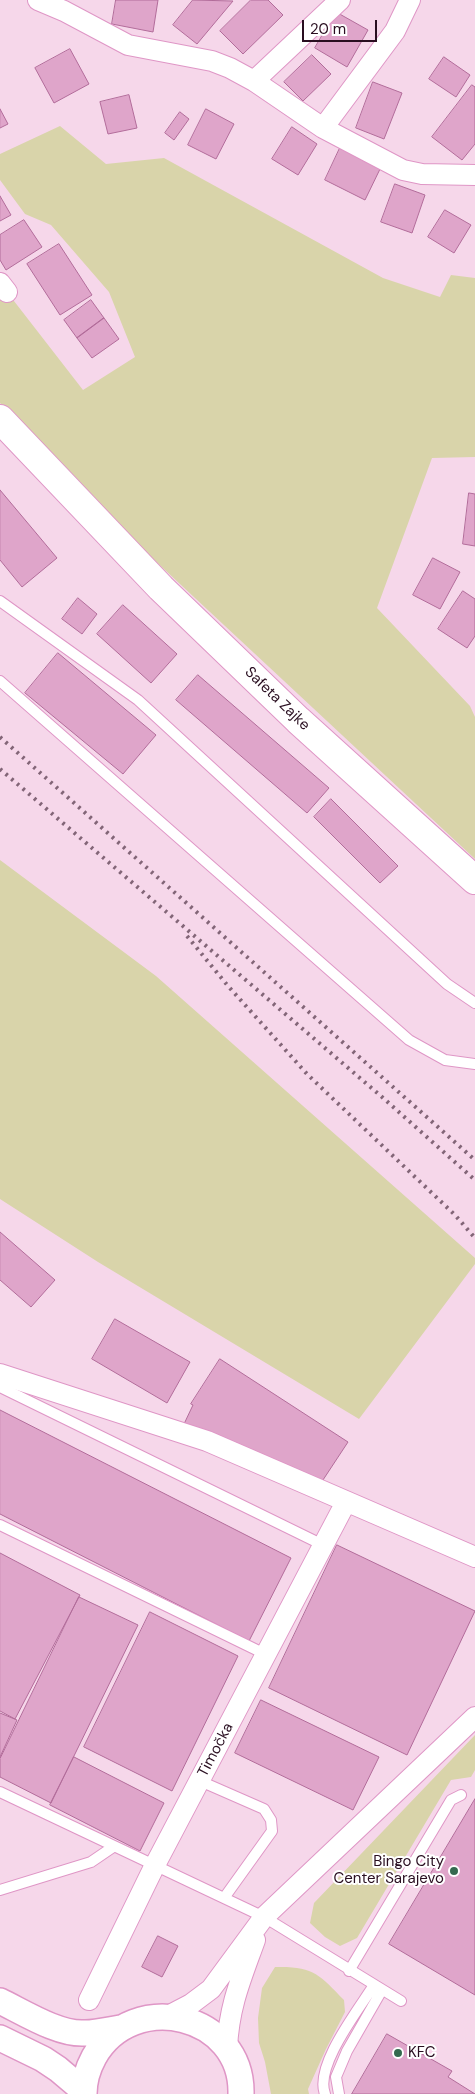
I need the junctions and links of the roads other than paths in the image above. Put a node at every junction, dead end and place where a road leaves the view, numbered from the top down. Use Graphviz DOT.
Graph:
graph roads {
  1 [pos="38,0"];
  2 [pos="340,0"];
  3 [pos="410,0"];
  4 [pos="254,81"];
  5 [pos="323,128"];
  6 [pos="475,175"];
  7 [pos="0,419"];
  8 [pos="0,430"];
  9 [pos="86,511"];
  10 [pos="0,601"];
  11 [pos="0,681"];
  12 [pos="475,880"];
  13 [pos="475,1003"];
  14 [pos="475,1064"];
  15 [pos="0,1374"];
  16 [pos="0,1387"];
  17 [pos="346,1502"];
  18 [pos="0,1525"];
  19 [pos="323,1545"];
  20 [pos="475,1557"];
  21 [pos="267,1655"];
  22 [pos="475,1717"];
  23 [pos="200,1781"];
  24 [pos="0,1792"];
  25 [pos="461,1795"];
  26 [pos="114,1847"];
  27 [pos="156,1865"];
  28 [pos="0,1890"];
  29 [pos="224,1898"];
  30 [pos="264,1917"];
  31 [pos="349,1971"];
  32 [pos="378,1988"];
  33 [pos="89,2000"];
  34 [pos="0,2001"];
  35 [pos="401,2001"];
  36 [pos="168,2016"];
  37 [pos="120,2028"];
  38 [pos="0,2038"];
  39 [pos="227,2048"];
  40 [pos="84,2093"];
  41 [pos="241,2094"];
  42 [pos="325,2094"];
  43 [pos="339,2094"];
  1 -- 4 [label="street"];
  2 -- 4 [label="street"];
  3 -- 5 [label="street"];
  4 -- 5 [label="street"];
  5 -- 6 [label="street"];
  7 -- 9 [label="main road"];
  8 -- 9 [label="main road"];
  9 -- 12 [label="main road, Safeta Zajke"];
  10 -- 13 [label="lane"];
  11 -- 14 [label="lane"];
  15 -- 17 [label="street"];
  16 -- 19 [label="lane"];
  17 -- 19 [label="street, Timočka"];
  17 -- 20 [label="street"];
  18 -- 21 [label="lane"];
  19 -- 21 [label="street, Timočka"];
  21 -- 23 [label="street, Timočka"];
  22 -- 30 [label="street"];
  23 -- 27 [label="street, Timočka"];
  23 -- 29 [label="lane"];
  24 -- 26 [label="lane"];
  25 -- 31 [label="lane"];
  26 -- 27 [label="lane"];
  26 -- 28 [label="lane"];
  27 -- 29 [label="lane"];
  27 -- 33 [label="street, Timočka"];
  29 -- 30 [label="lane"];
  30 -- 31 [label="lane"];
  30 -- 36 [label="street"];
  30 -- 39 [label="street"];
  31 -- 32 [label="lane"];
  32 -- 35 [label="lane"];
  32 -- 42 [label="lane"];
  32 -- 43 [label="lane"];
  34 -- 37 [label="street"];
  36 -- 37 [label="street"];
  36 -- 39 [label="street"];
  37 -- 40 [label="street"];
  38 -- 40 [label="street"];
  39 -- 41 [label="street"];
}
